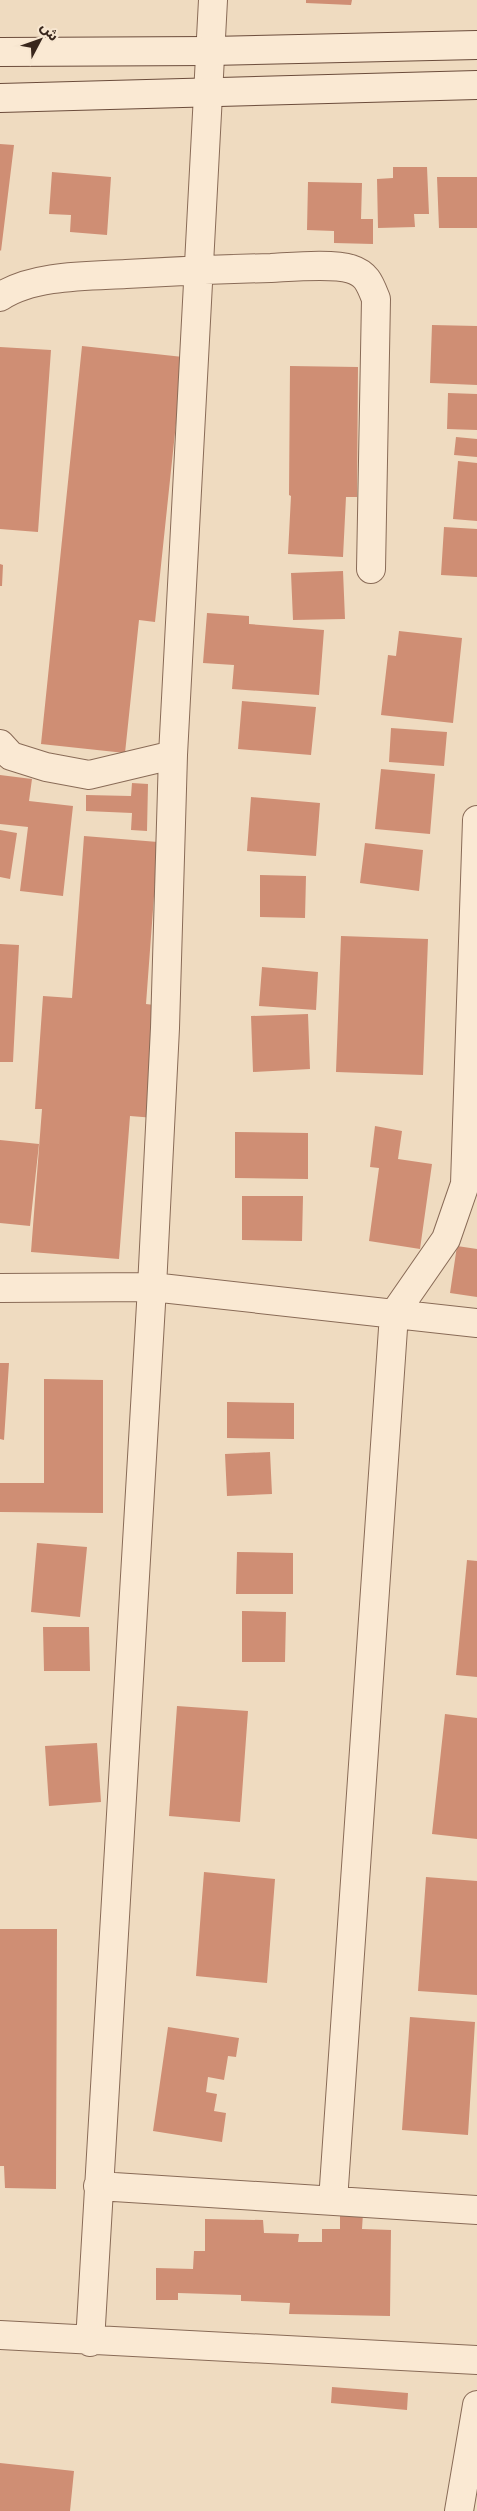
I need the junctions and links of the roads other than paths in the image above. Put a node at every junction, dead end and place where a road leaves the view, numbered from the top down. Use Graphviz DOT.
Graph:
graph roads {
  1 [pos="213,0"];
  2 [pos="477,44"];
  3 [pos="211,51"];
  4 [pos="0,52"];
  5 [pos="477,85"];
  6 [pos="208,92"];
  7 [pos="0,98"];
  8 [pos="199,269"];
  9 [pos="0,297"];
  10 [pos="371,569"];
  11 [pos="0,744"];
  12 [pos="173,755"];
  13 [pos="477,820"];
  14 [pos="152,1287"];
  15 [pos="0,1288"];
  16 [pos="394,1314"];
  17 [pos="477,1323"];
  18 [pos="98,2186"];
  19 [pos="333,2201"];
  20 [pos="477,2210"];
  21 [pos="0,2335"];
  22 [pos="90,2342"];
  23 [pos="477,2360"];
  24 [pos="477,2404"];
  25 [pos="458,2511"];
  1 -- 3 [label="street"];
  2 -- 3 [label="street"];
  3 -- 4 [label="street"];
  3 -- 6 [label="street"];
  5 -- 6 [label="street"];
  6 -- 7 [label="street"];
  6 -- 8 [label="street"];
  8 -- 9 [label="street"];
  8 -- 10 [label="street"];
  8 -- 12 [label="street"];
  11 -- 12 [label="street"];
  12 -- 14 [label="street"];
  13 -- 16 [label="street"];
  14 -- 15 [label="street"];
  14 -- 16 [label="street"];
  14 -- 18 [label="street"];
  16 -- 17 [label="street"];
  16 -- 19 [label="street"];
  18 -- 19 [label="street"];
  18 -- 22 [label="street"];
  19 -- 20 [label="street"];
  21 -- 22 [label="street"];
  22 -- 23 [label="street"];
  24 -- 25 [label="street"];
}
